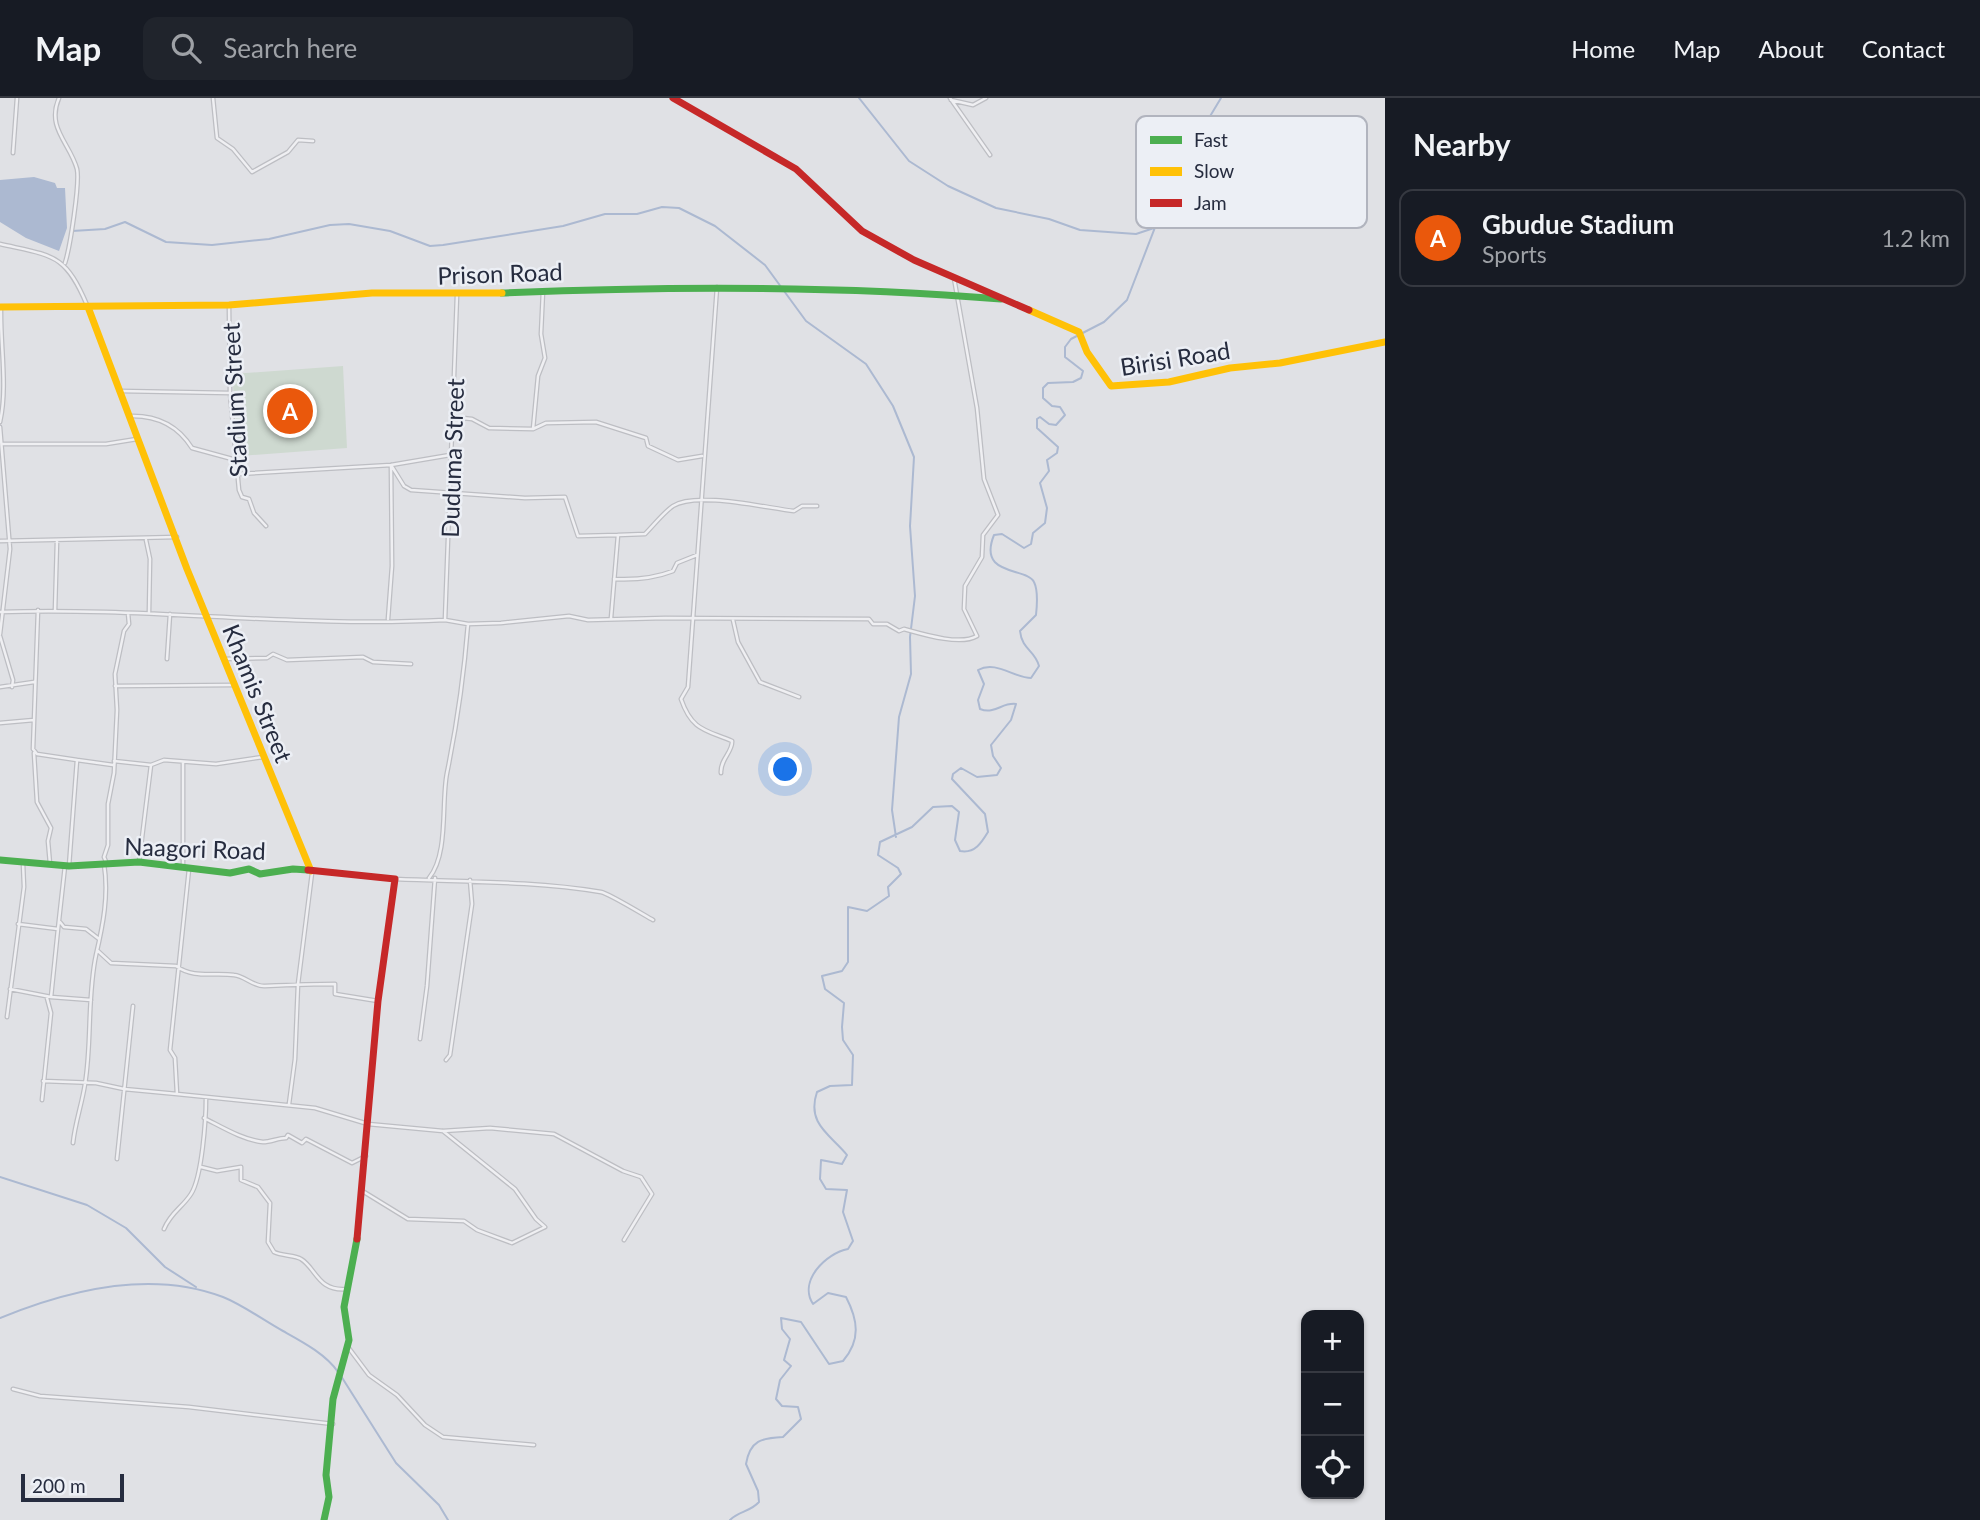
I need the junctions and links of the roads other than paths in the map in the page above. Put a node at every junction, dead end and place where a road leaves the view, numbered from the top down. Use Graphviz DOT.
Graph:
graph roads {
  1 [pos="17,98"];
  2 [pos="59,98"];
  3 [pos="213,98"];
  4 [pos="673,98"];
  5 [pos="986,98"];
  6 [pos="950,99"];
  7 [pos="313,141"];
  8 [pos="13,153"];
  9 [pos="990,155"];
  10 [pos="0,244"];
  11 [pos="65,263"];
  12 [pos="954,276"];
  13 [pos="717,288"];
  14 [pos="542,291"];
  15 [pos="457,295"];
  16 [pos="958,295"];
  17 [pos="1001,299"];
  18 [pos="229,304"];
  19 [pos="1,307"];
  20 [pos="88,307"];
  21 [pos="1385,342"];
  22 [pos="120,391"];
  23 [pos="230,393"];
  24 [pos="2,400"];
  25 [pos="129,416"];
  26 [pos="453,417"];
  27 [pos="0,425"];
  28 [pos="533,429"];
  29 [pos="137,439"];
  30 [pos="3,444"];
  31 [pos="451,455"];
  32 [pos="703,455"];
  33 [pos="236,460"];
  34 [pos="391,465"];
  35 [pos="238,474"];
  36 [pos="6,490"];
  37 [pos="0,491"];
  38 [pos="452,492"];
  39 [pos="701,500"];
  40 [pos="817,506"];
  41 [pos="266,526"];
  42 [pos="618,535"];
  43 [pos="177,537"];
  44 [pos="146,539"];
  45 [pos="0,541"];
  46 [pos="9,541"];
  47 [pos="57,541"];
  48 [pos="696,555"];
  49 [pos="614,579"];
  50 [pos="37,610"];
  51 [pos="55,611"];
  52 [pos="2,612"];
  53 [pos="128,612"];
  54 [pos="149,612"];
  55 [pos="170,614"];
  56 [pos="206,614"];
  57 [pos="611,618"];
  58 [pos="388,619"];
  59 [pos="445,620"];
  60 [pos="692,620"];
  61 [pos="733,620"];
  62 [pos="468,624"];
  63 [pos="0,635"];
  64 [pos="167,659"];
  65 [pos="223,659"];
  66 [pos="411,664"];
  67 [pos="34,682"];
  68 [pos="234,685"];
  69 [pos="115,686"];
  70 [pos="0,687"];
  71 [pos="12,687"];
  72 [pos="799,696"];
  73 [pos="34,720"];
  74 [pos="0,723"];
  75 [pos="34,752"];
  76 [pos="263,757"];
  77 [pos="77,760"];
  78 [pos="183,762"];
  79 [pos="113,763"];
  80 [pos="151,765"];
  81 [pos="721,773"];
  82 [pos="0,860"];
  83 [pos="139,862"];
  84 [pos="23,863"];
  85 [pos="50,864"];
  86 [pos="106,864"];
  87 [pos="67,866"];
  88 [pos="186,868"];
  89 [pos="435,871"];
  90 [pos="312,873"];
  91 [pos="429,878"];
  92 [pos="395,879"];
  93 [pos="437,879"];
  94 [pos="470,880"];
  95 [pos="653,920"];
  96 [pos="60,922"];
  97 [pos="18,924"];
  98 [pos="58,929"];
  99 [pos="99,939"];
  100 [pos="97,951"];
  101 [pos="176,966"];
  102 [pos="298,984"];
  103 [pos="10,989"];
  104 [pos="49,997"];
  105 [pos="91,1000"];
  106 [pos="378,1001"];
  107 [pos="133,1006"];
  108 [pos="8,1017"];
  109 [pos="420,1038"];
  110 [pos="446,1059"];
  111 [pos="43,1081"];
  112 [pos="86,1083"];
  113 [pos="124,1089"];
  114 [pos="177,1094"];
  115 [pos="206,1097"];
  116 [pos="42,1100"];
  117 [pos="289,1104"];
  118 [pos="204,1118"];
  119 [pos="368,1124"];
  120 [pos="443,1130"];
  121 [pos="73,1143"];
  122 [pos="366,1156"];
  123 [pos="117,1159"];
  124 [pos="201,1167"];
  125 [pos="361,1191"];
  126 [pos="164,1229"];
  127 [pos="624,1240"];
  128 [pos="349,1288"];
  129 [pos="348,1347"];
  130 [pos="13,1389"];
  131 [pos="333,1424"];
  132 [pos="534,1445"];
  133 [pos="324,1520"];
  1 -- 8 [label="street"];
  2 -- 11 [label="street"];
  3 -- 7 [label="street"];
  4 -- 12 [label="street"];
  5 -- 6 [label="street"];
  6 -- 9 [label="street"];
  10 -- 11 [label="street"];
  11 -- 20 [label="street"];
  12 -- 16 [label="street"];
  12 -- 17 [label="street"];
  13 -- 14 [label="street, Prison Road"];
  13 -- 16 [label="street, Prison Road"];
  13 -- 32 [label="street"];
  14 -- 15 [label="street, Prison Road"];
  14 -- 28 [label="street"];
  15 -- 18 [label="street, Prison Road"];
  15 -- 26 [label="street, Duduma Street"];
  16 -- 17 [label="street, Prison Road"];
  16 -- 61 [label="street"];
  17 -- 21 [label="street, Birisi Road"];
  18 -- 20 [label="street, Prison Road"];
  18 -- 23 [label="street, Stadium Street"];
  19 -- 20 [label="street, Prison Road"];
  19 -- 24 [label="street"];
  20 -- 22 [label="street, Khamis Street"];
  22 -- 23 [label="street"];
  22 -- 25 [label="street, Khamis Street"];
  23 -- 33 [label="street, Stadium Street"];
  24 -- 27 [label="street"];
  25 -- 29 [label="street, Khamis Street"];
  25 -- 33 [label="street"];
  26 -- 28 [label="street"];
  26 -- 31 [label="street, Duduma Street"];
  27 -- 30 [label="street"];
  28 -- 32 [label="street"];
  29 -- 30 [label="street"];
  29 -- 43 [label="street, Khamis Street"];
  30 -- 36 [label="street"];
  31 -- 34 [label="street"];
  31 -- 38 [label="street, Duduma Street"];
  32 -- 39 [label="street"];
  33 -- 35 [label="street, Stadium Street"];
  34 -- 35 [label="street"];
  34 -- 38 [label="street"];
  34 -- 58 [label="street"];
  35 -- 41 [label="street, Stadium Street"];
  36 -- 37 [label="street"];
  36 -- 46 [label="street"];
  38 -- 42 [label="street"];
  38 -- 59 [label="street, Duduma Street"];
  39 -- 40 [label="street"];
  39 -- 42 [label="street"];
  39 -- 48 [label="street"];
  42 -- 49 [label="street"];
  43 -- 44 [label="street"];
  43 -- 56 [label="street, Khamis Street"];
  44 -- 47 [label="street"];
  44 -- 54 [label="street"];
  45 -- 46 [label="street"];
  46 -- 47 [label="street"];
  46 -- 52 [label="street"];
  47 -- 51 [label="street"];
  48 -- 49 [label="street"];
  48 -- 60 [label="street"];
  49 -- 57 [label="street"];
  50 -- 51 [label="street"];
  50 -- 52 [label="street"];
  50 -- 67 [label="street"];
  51 -- 53 [label="street"];
  52 -- 63 [label="street"];
  53 -- 54 [label="street"];
  53 -- 69 [label="street"];
  54 -- 55 [label="street"];
  55 -- 56 [label="street"];
  55 -- 64 [label="street"];
  56 -- 58 [label="street"];
  56 -- 65 [label="street, Khamis Street"];
  57 -- 60 [label="street"];
  57 -- 62 [label="street"];
  58 -- 59 [label="street"];
  59 -- 62 [label="street"];
  60 -- 61 [label="street"];
  60 -- 81 [label="street"];
  61 -- 72 [label="street"];
  62 -- 89 [label="street"];
  63 -- 71 [label="street"];
  65 -- 66 [label="street"];
  65 -- 68 [label="street, Khamis Street"];
  67 -- 71 [label="street"];
  67 -- 73 [label="street"];
  68 -- 69 [label="street"];
  68 -- 76 [label="street, Khamis Street"];
  69 -- 79 [label="street"];
  70 -- 71 [label="street"];
  73 -- 74 [label="street"];
  73 -- 75 [label="street"];
  75 -- 77 [label="street"];
  75 -- 85 [label="street"];
  76 -- 78 [label="street"];
  76 -- 90 [label="street, Khamis Street"];
  77 -- 79 [label="street"];
  77 -- 87 [label="street"];
  78 -- 80 [label="street"];
  78 -- 88 [label="street"];
  79 -- 80 [label="street"];
  79 -- 86 [label="street"];
  80 -- 83 [label="street"];
  82 -- 84 [label="street, Naagori Road"];
  83 -- 86 [label="street, Naagori Road"];
  83 -- 88 [label="street, Naagori Road"];
  84 -- 85 [label="street, Naagori Road"];
  84 -- 97 [label="street"];
  85 -- 87 [label="street, Naagori Road"];
  86 -- 87 [label="street, Naagori Road"];
  86 -- 99 [label="street"];
  87 -- 96 [label="street"];
  88 -- 90 [label="street, Naagori Road"];
  88 -- 101 [label="street"];
  89 -- 91 [label="street"];
  89 -- 93 [label="street"];
  90 -- 92 [label="street, Naagori Road"];
  90 -- 102 [label="street"];
  91 -- 92 [label="street, Naagori Road"];
  91 -- 93 [label="street, Naagori Road"];
  92 -- 106 [label="street"];
  93 -- 94 [label="street, Naagori Road"];
  93 -- 109 [label="street"];
  94 -- 95 [label="street, Naagori Road"];
  94 -- 110 [label="street"];
  96 -- 98 [label="street"];
  96 -- 99 [label="street"];
  97 -- 98 [label="street"];
  97 -- 103 [label="street"];
  98 -- 104 [label="street"];
  99 -- 100 [label="street"];
  100 -- 101 [label="street"];
  100 -- 105 [label="street"];
  101 -- 102 [label="street"];
  101 -- 114 [label="street"];
  102 -- 106 [label="street"];
  102 -- 117 [label="street"];
  103 -- 104 [label="street"];
  103 -- 108 [label="street"];
  104 -- 105 [label="street"];
  104 -- 111 [label="street"];
  105 -- 112 [label="street"];
  106 -- 119 [label="street"];
  107 -- 113 [label="street"];
  111 -- 112 [label="street"];
  111 -- 116 [label="street"];
  112 -- 113 [label="street"];
  112 -- 121 [label="street"];
  113 -- 114 [label="street"];
  113 -- 123 [label="street"];
  114 -- 115 [label="street"];
  115 -- 117 [label="street"];
  115 -- 118 [label="street"];
  117 -- 119 [label="street"];
  118 -- 122 [label="street"];
  118 -- 124 [label="street"];
  119 -- 120 [label="street"];
  119 -- 122 [label="street"];
  120 -- 125 [label="street"];
  120 -- 127 [label="street"];
  122 -- 125 [label="street"];
  124 -- 126 [label="street"];
  124 -- 128 [label="street"];
  125 -- 128 [label="street"];
  128 -- 129 [label="street"];
  129 -- 131 [label="street"];
  129 -- 132 [label="street"];
  130 -- 131 [label="street"];
  131 -- 133 [label="street"];
}
